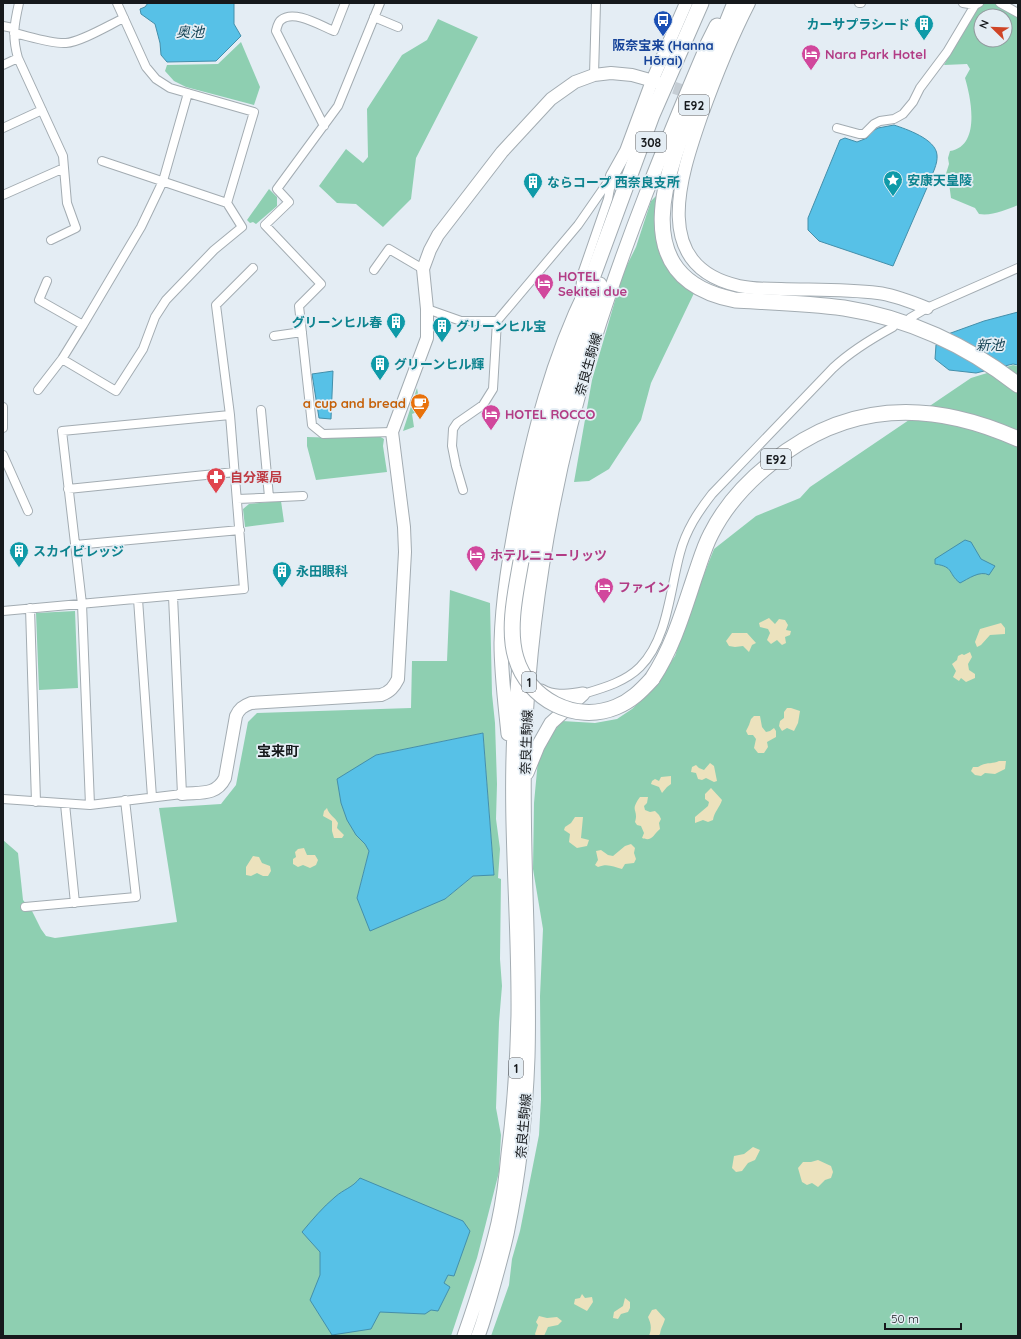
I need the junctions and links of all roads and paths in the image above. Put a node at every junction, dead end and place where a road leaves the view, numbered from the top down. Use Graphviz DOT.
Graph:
graph roads {
  1 [pos="19,3"];
  2 [pos="117,3"];
  3 [pos="345,3"];
  4 [pos="380,3"];
  5 [pos="596,3"];
  6 [pos="686,3"];
  7 [pos="701,3"];
  8 [pos="711,3"];
  9 [pos="737,3"];
  10 [pos="963,3"];
  11 [pos="1000,3"];
  12 [pos="977,4"];
  13 [pos="1018,14"];
  14 [pos="124,18"];
  15 [pos="374,18"];
  16 [pos="3,26"];
  17 [pos="398,27"];
  18 [pos="13,30"];
  19 [pos="705,50"];
  20 [pos="18,58"];
  21 [pos="3,65"];
  22 [pos="594,74"];
  23 [pos="654,81"];
  24 [pos="188,93"];
  25 [pos="42,110"];
  26 [pos="324,126"];
  27 [pos="3,128"];
  28 [pos="837,128"];
  29 [pos="102,161"];
  30 [pos="64,168"];
  31 [pos="612,176"];
  32 [pos="163,181"];
  33 [pos="3,195"];
  34 [pos="227,203"];
  35 [pos="51,240"];
  36 [pos="253,268"];
  37 [pos="1018,268"];
  38 [pos="423,269"];
  39 [pos="374,270"];
  40 [pos="46,281"];
  41 [pos="596,283"];
  42 [pos="927,308"];
  43 [pos="427,309"];
  44 [pos="582,309"];
  45 [pos="497,321"];
  46 [pos="915,323"];
  47 [pos="83,325"];
  48 [pos="893,327"];
  49 [pos="302,332"];
  50 [pos="274,336"];
  51 [pos="62,359"];
  52 [pos="1018,385"];
  53 [pos="38,390"];
  54 [pos="3,407"];
  55 [pos="261,410"];
  56 [pos="230,415"];
  57 [pos="3,428"];
  58 [pos="392,432"];
  59 [pos="1018,439"];
  60 [pos="3,455"];
  61 [pos="235,472"];
  62 [pos="68,489"];
  63 [pos="463,490"];
  64 [pos="303,496"];
  65 [pos="270,497"];
  66 [pos="237,499"];
  67 [pos="28,511"];
  68 [pos="240,530"];
  69 [pos="75,545"];
  70 [pos="174,596"];
  71 [pos="138,599"];
  72 [pos="82,604"];
  73 [pos="30,608"];
  74 [pos="3,611"];
  75 [pos="531,661"];
  76 [pos="583,694"];
  77 [pos="524,782"];
  78 [pos="182,794"];
  79 [pos="512,794"];
  80 [pos="152,797"];
  81 [pos="3,799"];
  82 [pos="125,800"];
  83 [pos="36,802"];
  84 [pos="65,804"];
  85 [pos="90,805"];
  86 [pos="75,903"];
  87 [pos="25,907"];
  88 [pos="464,1336"];
  89 [pos="478,1336"];
  1 -- 18 [label="street"];
  2 -- 14 [label="street"];
  3 -- 26 [label="street"];
  4 -- 15 [label="street"];
  5 -- 22 [label="street"];
  6 -- 23 [label="street"];
  7 -- 41 [label="highway, 308"];
  8 -- 41 [label="highway, 308"];
  9 -- 19 [label="highway"];
  9 -- 42 [label="street"];
  9 -- 46 [label="highway, E92"];
  10 -- 12 [label="street"];
  11 -- 13 [label="street"];
  12 -- 28 [label="street"];
  14 -- 18 [label="street"];
  14 -- 24 [label="street"];
  15 -- 17 [label="street"];
  15 -- 26 [label="street"];
  16 -- 18 [label="street"];
  18 -- 20 [label="street"];
  19 -- 75 [label="main road, 奈良生駒線 / 1"];
  20 -- 21 [label="street"];
  20 -- 25 [label="street"];
  22 -- 23 [label="street"];
  22 -- 38 [label="street"];
  23 -- 31 [label="street"];
  24 -- 32 [label="street"];
  24 -- 34 [label="street"];
  25 -- 27 [label="street"];
  25 -- 30 [label="street"];
  26 -- 49 [label="street"];
  29 -- 32 [label="street"];
  30 -- 33 [label="street"];
  30 -- 35 [label="street"];
  31 -- 44 [label="street"];
  31 -- 45 [label="street"];
  32 -- 34 [label="street"];
  32 -- 47 [label="street"];
  34 -- 51 [label="street"];
  36 -- 56 [label="street"];
  37 -- 42 [label="street"];
  38 -- 39 [label="street"];
  38 -- 43 [label="street"];
  40 -- 47 [label="street"];
  41 -- 44 [label="highway, E92"];
  41 -- 79 [label="main road, 奈良生駒線 / 1"];
  42 -- 46 [label="street"];
  43 -- 45 [label="street"];
  43 -- 58 [label="street"];
  44 -- 59 [label="highway, E92, bridge"];
  44 -- 79 [label="main road, 奈良生駒線 / 1"];
  45 -- 63 [label="street"];
  46 -- 52 [label="highway, E92"];
  47 -- 51 [label="street"];
  48 -- 76 [label="street"];
  49 -- 50 [label="street"];
  49 -- 58 [label="street"];
  51 -- 53 [label="street"];
  54 -- 57 [label="street"];
  55 -- 65 [label="street"];
  56 -- 61 [label="street"];
  56 -- 62 [label="street"];
  58 -- 78 [label="street"];
  60 -- 67 [label="street"];
  61 -- 62 [label="street"];
  61 -- 66 [label="street"];
  62 -- 69 [label="street"];
  64 -- 65 [label="street"];
  65 -- 66 [label="street"];
  66 -- 68 [label="street"];
  68 -- 69 [label="street"];
  68 -- 70 [label="street"];
  69 -- 72 [label="street"];
  70 -- 71 [label="street"];
  70 -- 78 [label="street"];
  71 -- 72 [label="street"];
  71 -- 80 [label="street"];
  72 -- 73 [label="street"];
  72 -- 85 [label="street"];
  73 -- 74 [label="street"];
  73 -- 83 [label="street"];
  75 -- 76 [label="main road"];
  75 -- 77 [label="main road, 奈良生駒線 / 1"];
  76 -- 77 [label="main road"];
  77 -- 89 [label="main road, 奈良生駒線 / 1"];
  78 -- 80 [label="street"];
  79 -- 88 [label="main road, 奈良生駒線 / 1"];
  80 -- 82 [label="street"];
  81 -- 83 [label="street"];
  82 -- 85 [label="street"];
  82 -- 86 [label="street"];
  83 -- 84 [label="street"];
  84 -- 85 [label="street"];
  84 -- 86 [label="street"];
  86 -- 87 [label="street"];
}
